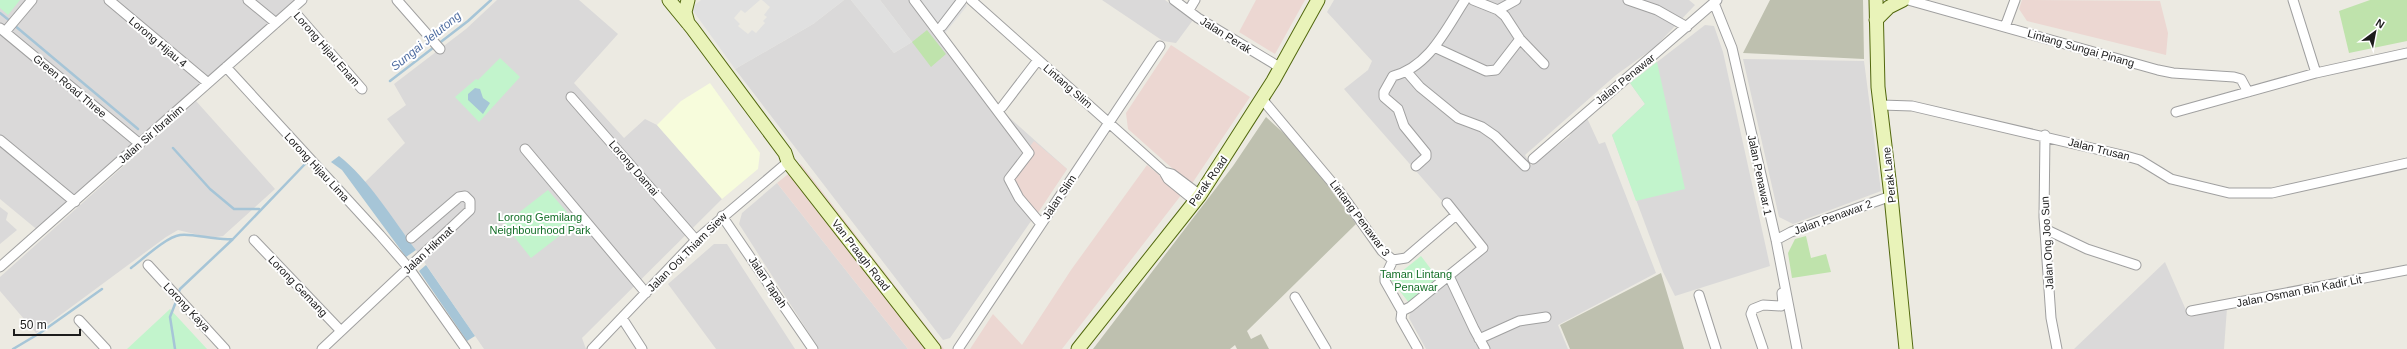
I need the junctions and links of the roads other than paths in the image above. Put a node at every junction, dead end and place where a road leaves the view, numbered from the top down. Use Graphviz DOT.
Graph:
graph roads {
  1 [pos="32,0"];
  2 [pos="108,0"];
  3 [pos="248,0"];
  4 [pos="302,0"];
  5 [pos="397,0"];
  6 [pos="660,0"];
  7 [pos="914,0"];
  8 [pos="962,0"];
  9 [pos="971,0"];
  10 [pos="1174,0"];
  11 [pos="1195,0"];
  12 [pos="1318,0"];
  13 [pos="1465,0"];
  14 [pos="1473,0"];
  15 [pos="1516,0"];
  16 [pos="1628,0"];
  17 [pos="1876,0"];
  18 [pos="1903,0"];
  19 [pos="1908,0"];
  20 [pos="2015,0"];
  21 [pos="2293,0"];
  22 [pos="1716,1"];
  23 [pos="678,4"];
  24 [pos="292,9"];
  25 [pos="1189,10"];
  26 [pos="1498,10"];
  27 [pos="1876,20"];
  28 [pos="276,23"];
  29 [pos="942,26"];
  30 [pos="1687,27"];
  31 [pos="2005,27"];
  32 [pos="5,29"];
  33 [pos="1520,39"];
  34 [pos="1160,46"];
  35 [pos="1434,47"];
  36 [pos="440,49"];
  37 [pos="2407,53"];
  38 [pos="1038,60"];
  39 [pos="1544,64"];
  40 [pos="226,67"];
  41 [pos="1281,68"];
  42 [pos="1407,72"];
  43 [pos="2316,73"];
  44 [pos="208,83"];
  45 [pos="362,89"];
  46 [pos="2248,92"];
  47 [pos="571,97"];
  48 [pos="1262,99"];
  49 [pos="1881,105"];
  50 [pos="1002,107"];
  51 [pos="2176,112"];
  52 [pos="1109,122"];
  53 [pos="2046,135"];
  54 [pos="0,140"];
  55 [pos="140,144"];
  56 [pos="525,149"];
  57 [pos="1533,159"];
  58 [pos="788,162"];
  59 [pos="2407,163"];
  60 [pos="1416,166"];
  61 [pos="1525,166"];
  62 [pos="1891,196"];
  63 [pos="1197,198"];
  64 [pos="75,202"];
  65 [pos="1447,203"];
  66 [pos="1456,215"];
  67 [pos="722,216"];
  68 [pos="1041,224"];
  69 [pos="2045,230"];
  70 [pos="411,238"];
  71 [pos="254,240"];
  72 [pos="696,240"];
  73 [pos="1776,240"];
  74 [pos="1393,260"];
  75 [pos="148,265"];
  76 [pos="410,265"];
  77 [pos="2136,265"];
  78 [pos="0,267"];
  79 [pos="2407,270"];
  80 [pos="1449,276"];
  81 [pos="646,293"];
  82 [pos="1699,295"];
  83 [pos="1295,297"];
  84 [pos="1402,311"];
  85 [pos="2191,311"];
  86 [pos="1546,317"];
  87 [pos="622,318"];
  88 [pos="79,320"];
  89 [pos="341,331"];
  90 [pos="1480,339"];
  91 [pos="106,349"];
  92 [pos="226,349"];
  93 [pos="322,349"];
  94 [pos="466,349"];
  95 [pos="592,349"];
  96 [pos="642,349"];
  97 [pos="812,349"];
  98 [pos="934,349"];
  99 [pos="958,349"];
  100 [pos="1078,349"];
  101 [pos="1326,349"];
  102 [pos="1418,349"];
  103 [pos="1485,349"];
  104 [pos="1716,349"];
  105 [pos="1762,349"];
  106 [pos="1797,349"];
  107 [pos="1906,349"];
  108 [pos="2057,349"];
  1 -- 32 [label="street"];
  2 -- 44 [label="street, Lorong Hijau 4"];
  3 -- 28 [label="street"];
  4 -- 24 [label="street, Jalan Sir Ibrahim"];
  5 -- 36 [label="street"];
  6 -- 23 [label="main road, Van Praagh Road"];
  7 -- 68 [label="street"];
  8 -- 29 [label="street"];
  9 -- 38 [label="street, Lintang Slim"];
  10 -- 25 [label="street, Jalan Perak"];
  11 -- 25 [label="street"];
  12 -- 41 [label="main road, Perak Road"];
  13 -- 35 [label="street"];
  14 -- 26 [label="street"];
  15 -- 26 [label="street"];
  16 -- 30 [label="street"];
  17 -- 27 [label="main road, Perak Lane"];
  18 -- 27 [label="main road"];
  19 -- 31 [label="street, Lintang Sungai Pinang"];
  20 -- 31 [label="street"];
  21 -- 43 [label="street"];
  22 -- 30 [label="street, Jalan Penawar"];
  22 -- 73 [label="street, Jalan Penawar 1"];
  23 -- 58 [label="main road, Van Praagh Road"];
  23 -- 58 [label="main road, Van Praagh Road"];
  24 -- 28 [label="street, Jalan Sir Ibrahim"];
  24 -- 45 [label="street, Lorong Hijau Enam"];
  25 -- 41 [label="street, Jalan Perak"];
  26 -- 33 [label="street"];
  27 -- 49 [label="main road, Perak Lane"];
  28 -- 40 [label="street, Jalan Sir Ibrahim"];
  30 -- 57 [label="street, Jalan Penawar"];
  31 -- 46 [label="street, Lintang Sungai Pinang"];
  32 -- 55 [label="street, Green Road Three"];
  33 -- 35 [label="street"];
  33 -- 39 [label="street"];
  34 -- 52 [label="street, Jalan Slim"];
  35 -- 42 [label="street"];
  37 -- 43 [label="street"];
  38 -- 50 [label="street"];
  38 -- 52 [label="street, Lintang Slim"];
  40 -- 44 [label="street, Jalan Sir Ibrahim"];
  40 -- 76 [label="street, Lorong Hijau Lima"];
  41 -- 48 [label="main road, Perak Road"];
  42 -- 60 [label="street"];
  42 -- 61 [label="street"];
  43 -- 46 [label="street"];
  44 -- 55 [label="street, Jalan Sir Ibrahim"];
  46 -- 51 [label="street"];
  47 -- 72 [label="street, Lorong Damai"];
  48 -- 63 [label="main road, Perak Road"];
  48 -- 74 [label="street, Lintang Penawar 3"];
  49 -- 53 [label="street, Jalan Trusan"];
  49 -- 62 [label="main road, Perak Lane"];
  52 -- 63 [label="street, Lintang Slim"];
  52 -- 68 [label="street, Jalan Slim"];
  53 -- 59 [label="street, Jalan Trusan"];
  53 -- 69 [label="street, Jalan Ong Joo Sun"];
  54 -- 64 [label="street"];
  55 -- 64 [label="street, Jalan Sir Ibrahim"];
  56 -- 81 [label="street"];
  58 -- 67 [label="street, Jalan Ooi Thiam Siew"];
  58 -- 98 [label="main road, Van Praagh Road"];
  62 -- 73 [label="street, Jalan Penawar 2"];
  62 -- 107 [label="main road, Perak Lane"];
  63 -- 100 [label="main road, Perak Road"];
  64 -- 78 [label="street, Jalan Sir Ibrahim"];
  65 -- 66 [label="street"];
  66 -- 74 [label="street"];
  66 -- 80 [label="street"];
  67 -- 72 [label="street, Jalan Ooi Thiam Siew"];
  67 -- 97 [label="street, Jalan Tapah"];
  68 -- 99 [label="street, Jalan Slim"];
  69 -- 77 [label="street"];
  69 -- 108 [label="street, Jalan Ong Joo Sun"];
  70 -- 76 [label="street, Jalan Hikmat"];
  71 -- 89 [label="street, Lorong Gemang"];
  72 -- 81 [label="street, Jalan Ooi Thiam Siew"];
  73 -- 105 [label="street"];
  73 -- 106 [label="street, Jalan Penawar 1"];
  74 -- 84 [label="street, Lintang Penawar 3"];
  75 -- 92 [label="street, Lorong Kaya"];
  76 -- 89 [label="street, Jalan Hikmat"];
  76 -- 94 [label="street, Lorong Hijau Lima"];
  79 -- 85 [label="street, Jalan Osman Bin Kadir Lit"];
  80 -- 84 [label="street"];
  80 -- 90 [label="street"];
  81 -- 87 [label="street, Jalan Ooi Thiam Siew"];
  82 -- 104 [label="street"];
  83 -- 101 [label="street"];
  84 -- 102 [label="street, Lintang Penawar 3"];
  86 -- 90 [label="street"];
  87 -- 95 [label="street, Jalan Ooi Thiam Siew"];
  87 -- 96 [label="street"];
  88 -- 91 [label="street"];
  89 -- 93 [label="street, Jalan Hikmat"];
  90 -- 103 [label="street"];
}
